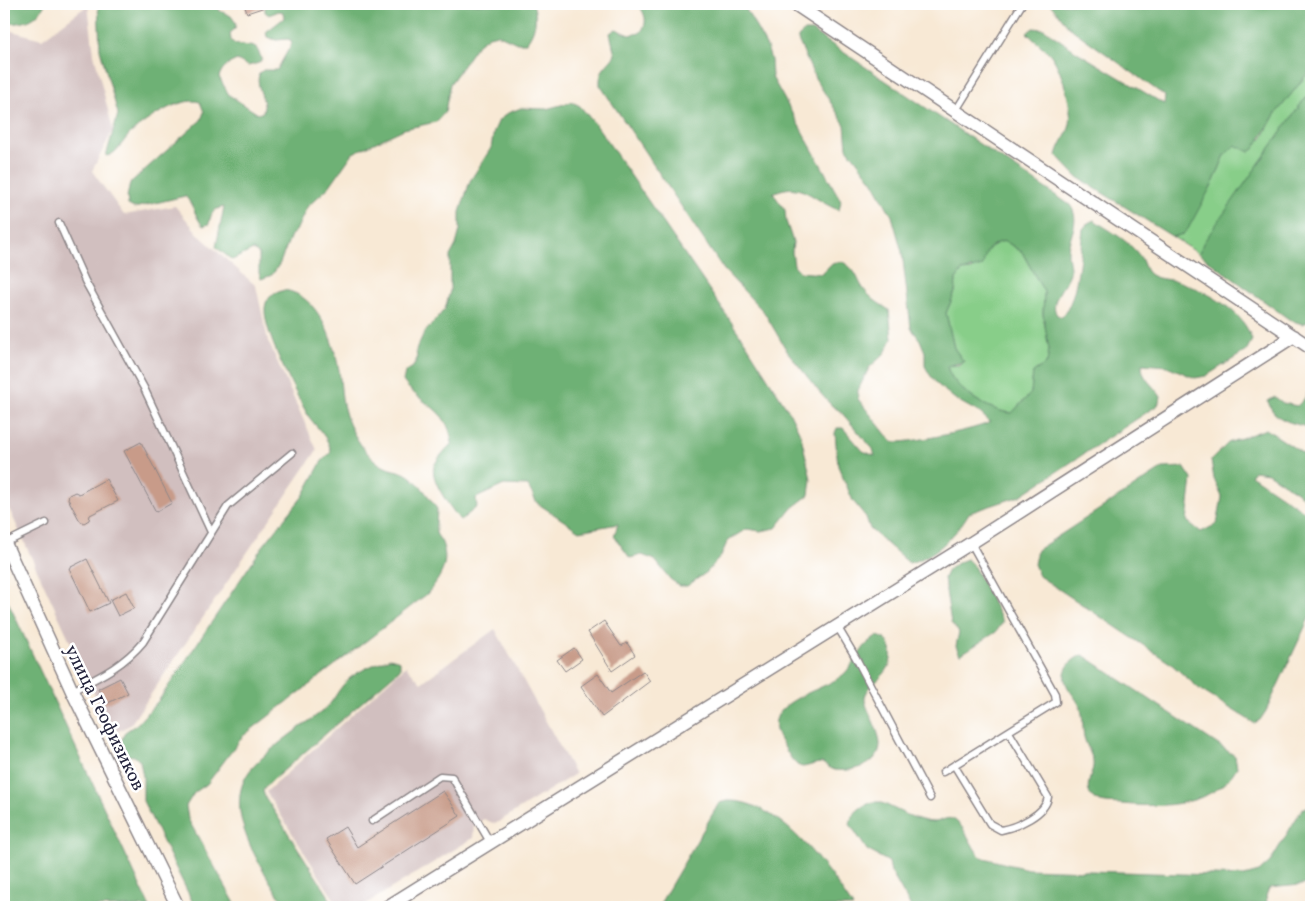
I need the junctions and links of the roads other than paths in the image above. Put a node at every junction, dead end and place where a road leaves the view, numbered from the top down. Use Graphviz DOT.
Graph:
graph roads {
  1 [pos="794,4"];
  2 [pos="1022,4"];
  3 [pos="956,112"];
  4 [pos="59,223"];
  5 [pos="1294,336"];
  6 [pos="1311,348"];
  7 [pos="292,453"];
  8 [pos="46,523"];
  9 [pos="210,532"];
  10 [pos="4,542"];
  11 [pos="971,542"];
  12 [pos="837,626"];
  13 [pos="72,691"];
  14 [pos="1009,732"];
  15 [pos="954,765"];
  16 [pos="943,772"];
  17 [pos="930,798"];
  18 [pos="372,821"];
  19 [pos="490,842"];
  20 [pos="178,907"];
  21 [pos="386,907"];
  1 -- 3 [label="street"];
  2 -- 3 [label="lane"];
  3 -- 5 [label="street"];
  4 -- 9 [label="lane"];
  5 -- 6 [label="street"];
  5 -- 11 [label="street"];
  7 -- 9 [label="lane"];
  8 -- 10 [label="lane"];
  9 -- 13 [label="lane"];
  10 -- 13 [label="street, улица Геофизиков"];
  11 -- 12 [label="street"];
  11 -- 14 [label="lane"];
  12 -- 17 [label="lane"];
  12 -- 19 [label="street"];
  13 -- 20 [label="street, улица Геофизиков"];
  14 -- 15 [label="lane"];
  14 -- 15 [label="lane"];
  15 -- 16 [label="lane"];
  18 -- 19 [label="lane"];
  19 -- 21 [label="street"];
}
